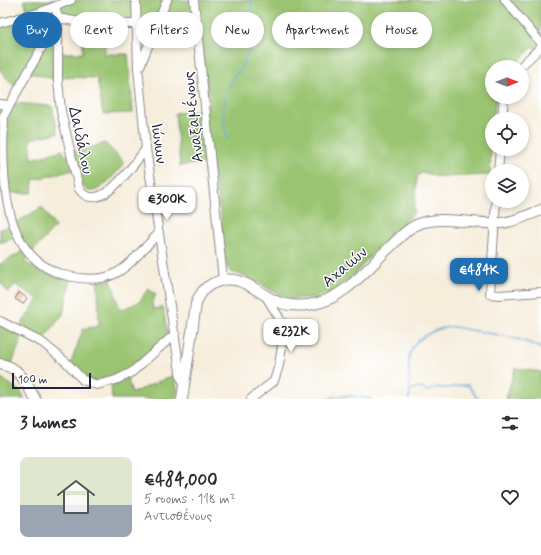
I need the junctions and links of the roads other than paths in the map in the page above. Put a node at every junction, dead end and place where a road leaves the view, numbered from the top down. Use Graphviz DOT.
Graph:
graph roads {
  1 [pos="71,0"];
  2 [pos="136,0"];
  3 [pos="167,0"];
  4 [pos="194,0"];
  5 [pos="506,0"];
  6 [pos="55,7"];
  7 [pos="56,12"];
  8 [pos="136,12"];
  9 [pos="62,19"];
  10 [pos="0,23"];
  11 [pos="136,24"];
  12 [pos="541,43"];
  13 [pos="39,48"];
  14 [pos="58,48"];
  15 [pos="138,48"];
  16 [pos="541,48"];
  17 [pos="528,60"];
  18 [pos="138,68"];
  19 [pos="4,104"];
  20 [pos="2,119"];
  21 [pos="146,149"];
  22 [pos="495,208"];
  23 [pos="541,210"];
  24 [pos="494,223"];
  25 [pos="159,233"];
  26 [pos="222,280"];
  27 [pos="541,292"];
  28 [pos="265,295"];
  29 [pos="0,321"];
  30 [pos="174,334"];
  31 [pos="0,364"];
  32 [pos="185,383"];
  33 [pos="35,399"];
  34 [pos="182,399"];
  35 [pos="251,399"];
  1 -- 6 [label="street"];
  2 -- 8 [label="street, Ιώνων"];
  3 -- 18 [label="street"];
  4 -- 26 [label="street, Αναξαμένους"];
  5 -- 12 [label="street"];
  6 -- 7 [label="street, Δαιδάλου"];
  6 -- 10 [label="street"];
  9 -- 11 [label="street"];
  13 -- 19 [label="street"];
  14 -- 21 [label="street, Δαιδάλου"];
  15 -- 18 [label="street, Ιώνων"];
  16 -- 17 [label="street"];
  18 -- 21 [label="street, Ιώνων"];
  19 -- 20 [label="street"];
  20 -- 25 [label="street"];
  21 -- 25 [label="street, Ιώνων"];
  22 -- 24 [label="street"];
  23 -- 24 [label="main road, Αχαιών"];
  24 -- 27 [label="street"];
  24 -- 28 [label="main road, Αχαιών"];
  25 -- 30 [label="street, Ιώνων"];
  26 -- 28 [label="main road, Αχαιών"];
  26 -- 32 [label="main road"];
  28 -- 35 [label="street"];
  29 -- 30 [label="street"];
  30 -- 32 [label="street, Ιώνων"];
  31 -- 33 [label="main road"];
  32 -- 34 [label="main road"];
}
